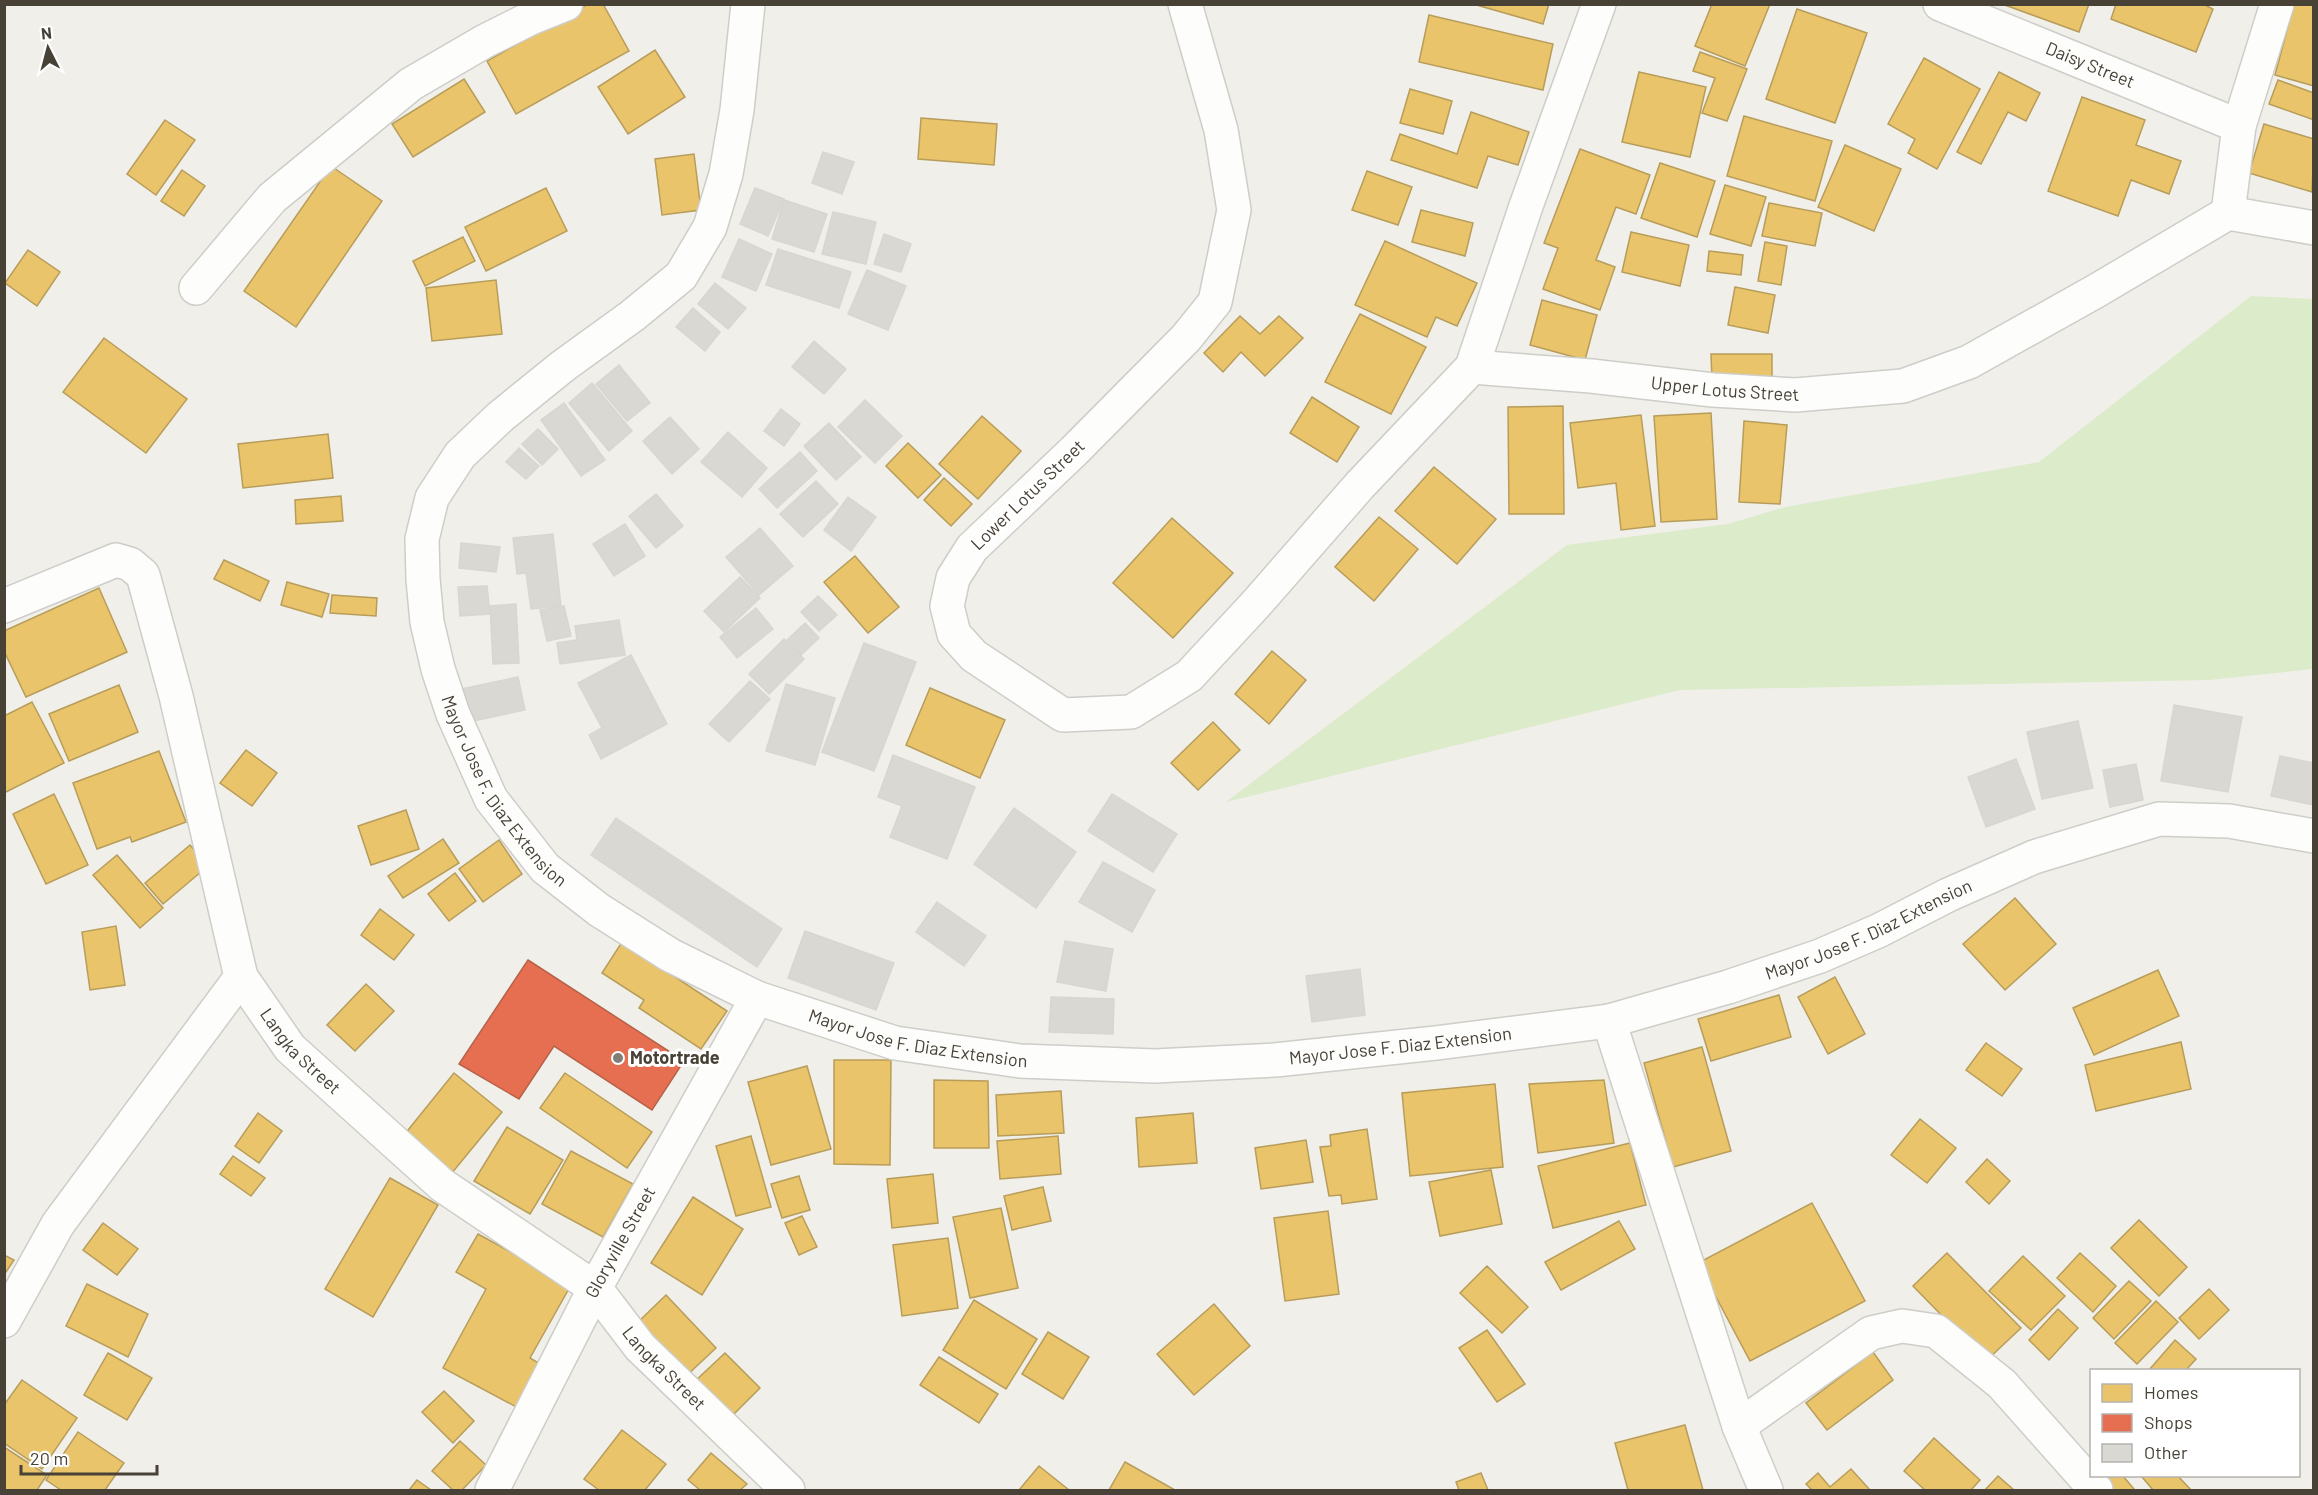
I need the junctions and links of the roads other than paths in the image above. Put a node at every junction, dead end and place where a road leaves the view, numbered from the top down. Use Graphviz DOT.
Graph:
graph roads {
  1 [pos="566,4"];
  2 [pos="748,4"];
  3 [pos="1185,4"];
  4 [pos="1599,4"];
  5 [pos="1940,4"];
  6 [pos="2277,4"];
  7 [pos="2239,126"];
  8 [pos="2228,213"];
  9 [pos="2313,228"];
  10 [pos="196,288"];
  11 [pos="1472,367"];
  12 [pos="4,606"];
  13 [pos="2313,836"];
  14 [pos="241,976"];
  15 [pos="757,998"];
  16 [pos="1609,1021"];
  17 [pos="595,1288"];
  18 [pos="4,1321"];
  19 [pos="1739,1426"];
  20 [pos="492,1491"];
  21 [pos="788,1491"];
  22 [pos="1766,1491"];
  23 [pos="2096,1491"];
  1 -- 10 [label="street"];
  2 -- 15 [label="street, Mayor Jose F. Diaz Extension"];
  3 -- 11 [label="street, Lower Lotus Street"];
  4 -- 11 [label="street"];
  5 -- 7 [label="street, Daisy Street"];
  6 -- 7 [label="street"];
  7 -- 8 [label="street"];
  8 -- 9 [label="street"];
  8 -- 11 [label="street, Upper Lotus Street"];
  12 -- 14 [label="street, Langka Street"];
  13 -- 16 [label="street, Mayor Jose F. Diaz Extension"];
  14 -- 17 [label="street, Langka Street"];
  14 -- 18 [label="street"];
  15 -- 16 [label="street, Mayor Jose F. Diaz Extension"];
  15 -- 17 [label="street, Gloryville Street"];
  16 -- 19 [label="street"];
  17 -- 20 [label="street, Gloryville Street"];
  17 -- 21 [label="street, Langka Street"];
  19 -- 22 [label="street"];
  19 -- 23 [label="street"];
}
